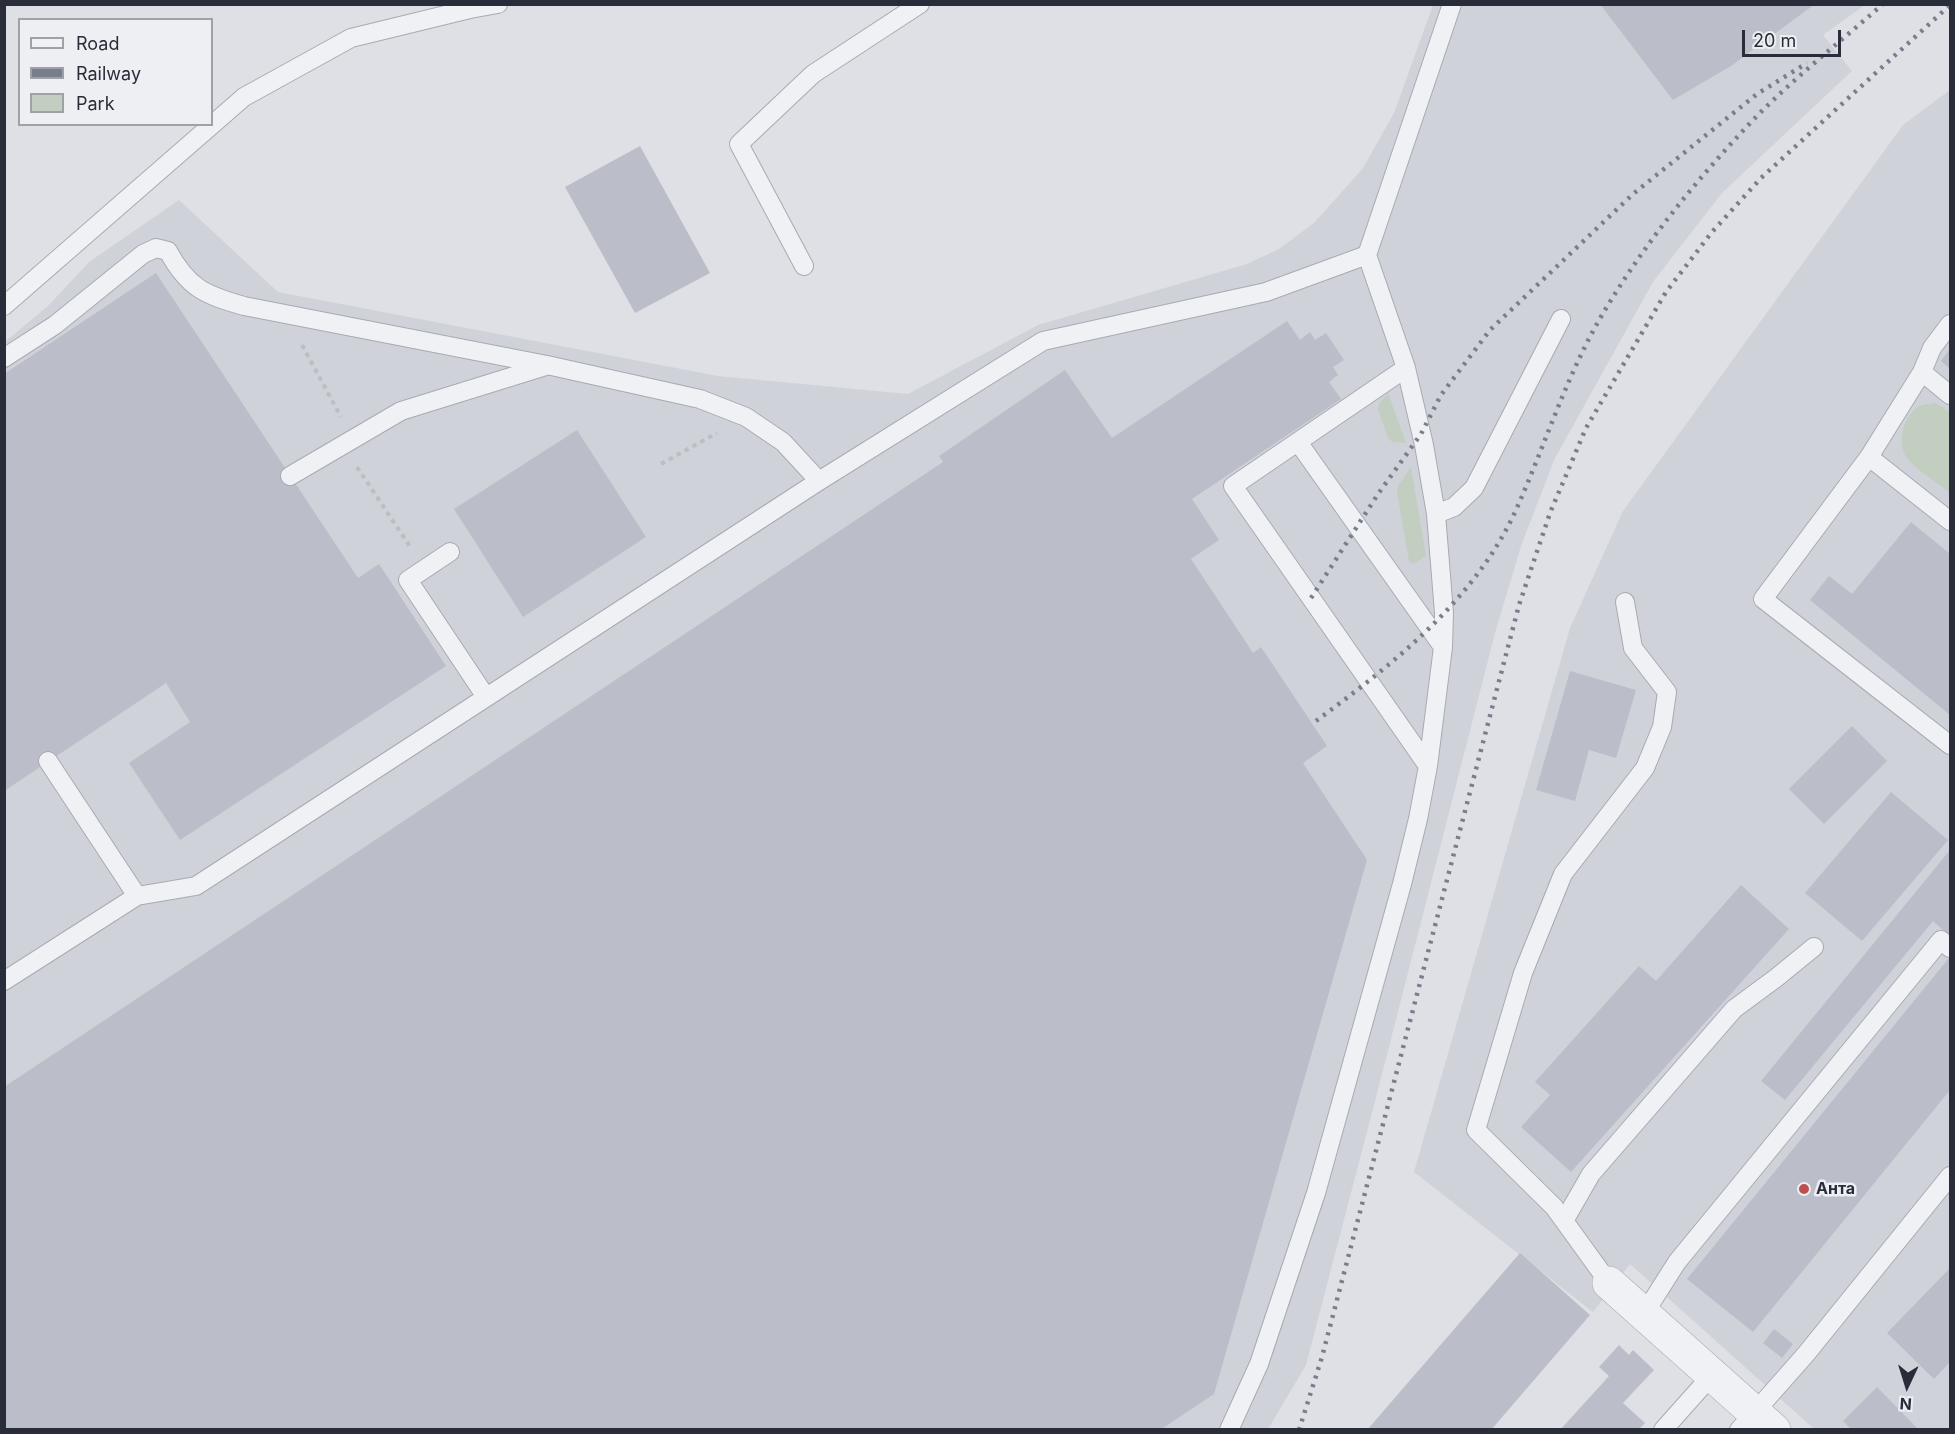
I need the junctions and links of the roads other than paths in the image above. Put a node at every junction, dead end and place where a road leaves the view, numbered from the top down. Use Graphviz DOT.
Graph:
graph roads {
  1 [pos="498,4"];
  2 [pos="920,4"];
  3 [pos="1452,4"];
  4 [pos="213,124"];
  5 [pos="211,126"];
  6 [pos="1367,255"];
  7 [pos="804,266"];
  8 [pos="4,306"];
  9 [pos="1561,319"];
  10 [pos="1950,324"];
  11 [pos="4,358"];
  12 [pos="547,365"];
  13 [pos="1406,368"];
  14 [pos="1922,372"];
  15 [pos="1950,395"];
  16 [pos="1298,442"];
  17 [pos="1869,457"];
  18 [pos="290,476"];
  19 [pos="819,481"];
  20 [pos="1436,514"];
  21 [pos="1950,521"];
  22 [pos="450,552"];
  23 [pos="1625,602"];
  24 [pos="1443,647"];
  25 [pos="486,697"];
  26 [pos="1950,745"];
  27 [pos="48,761"];
  28 [pos="1428,766"];
  29 [pos="137,896"];
  30 [pos="1814,947"];
  31 [pos="1950,948"];
  32 [pos="4,981"];
  33 [pos="1950,1176"];
  34 [pos="1564,1221"];
  35 [pos="1609,1283"];
  36 [pos="1644,1314"];
  37 [pos="1712,1375"];
  38 [pos="1756,1424"];
  39 [pos="1229,1430"];
  40 [pos="1663,1430"];
  1 -- 4 [label="lane"];
  2 -- 7 [label="lane"];
  3 -- 6 [label="lane"];
  5 -- 8 [label="lane"];
  6 -- 13 [label="lane"];
  6 -- 19 [label="lane"];
  9 -- 20 [label="lane"];
  10 -- 14 [label="lane"];
  11 -- 12 [label="lane"];
  12 -- 18 [label="lane"];
  12 -- 19 [label="lane"];
  13 -- 16 [label="lane"];
  13 -- 20 [label="lane"];
  14 -- 15 [label="lane"];
  14 -- 17 [label="lane"];
  16 -- 24 [label="lane"];
  16 -- 28 [label="lane"];
  17 -- 21 [label="lane"];
  17 -- 26 [label="lane"];
  19 -- 25 [label="lane"];
  20 -- 24 [label="lane"];
  22 -- 25 [label="lane"];
  23 -- 34 [label="lane"];
  24 -- 28 [label="lane"];
  25 -- 29 [label="lane"];
  27 -- 29 [label="lane"];
  28 -- 39 [label="lane"];
  29 -- 32 [label="lane"];
  30 -- 34 [label="lane"];
  31 -- 36 [label="lane"];
  33 -- 38 [label="lane"];
  34 -- 35 [label="lane"];
  35 -- 36 [label="street"];
  36 -- 37 [label="street"];
  37 -- 38 [label="street"];
  37 -- 40 [label="lane"];
}
